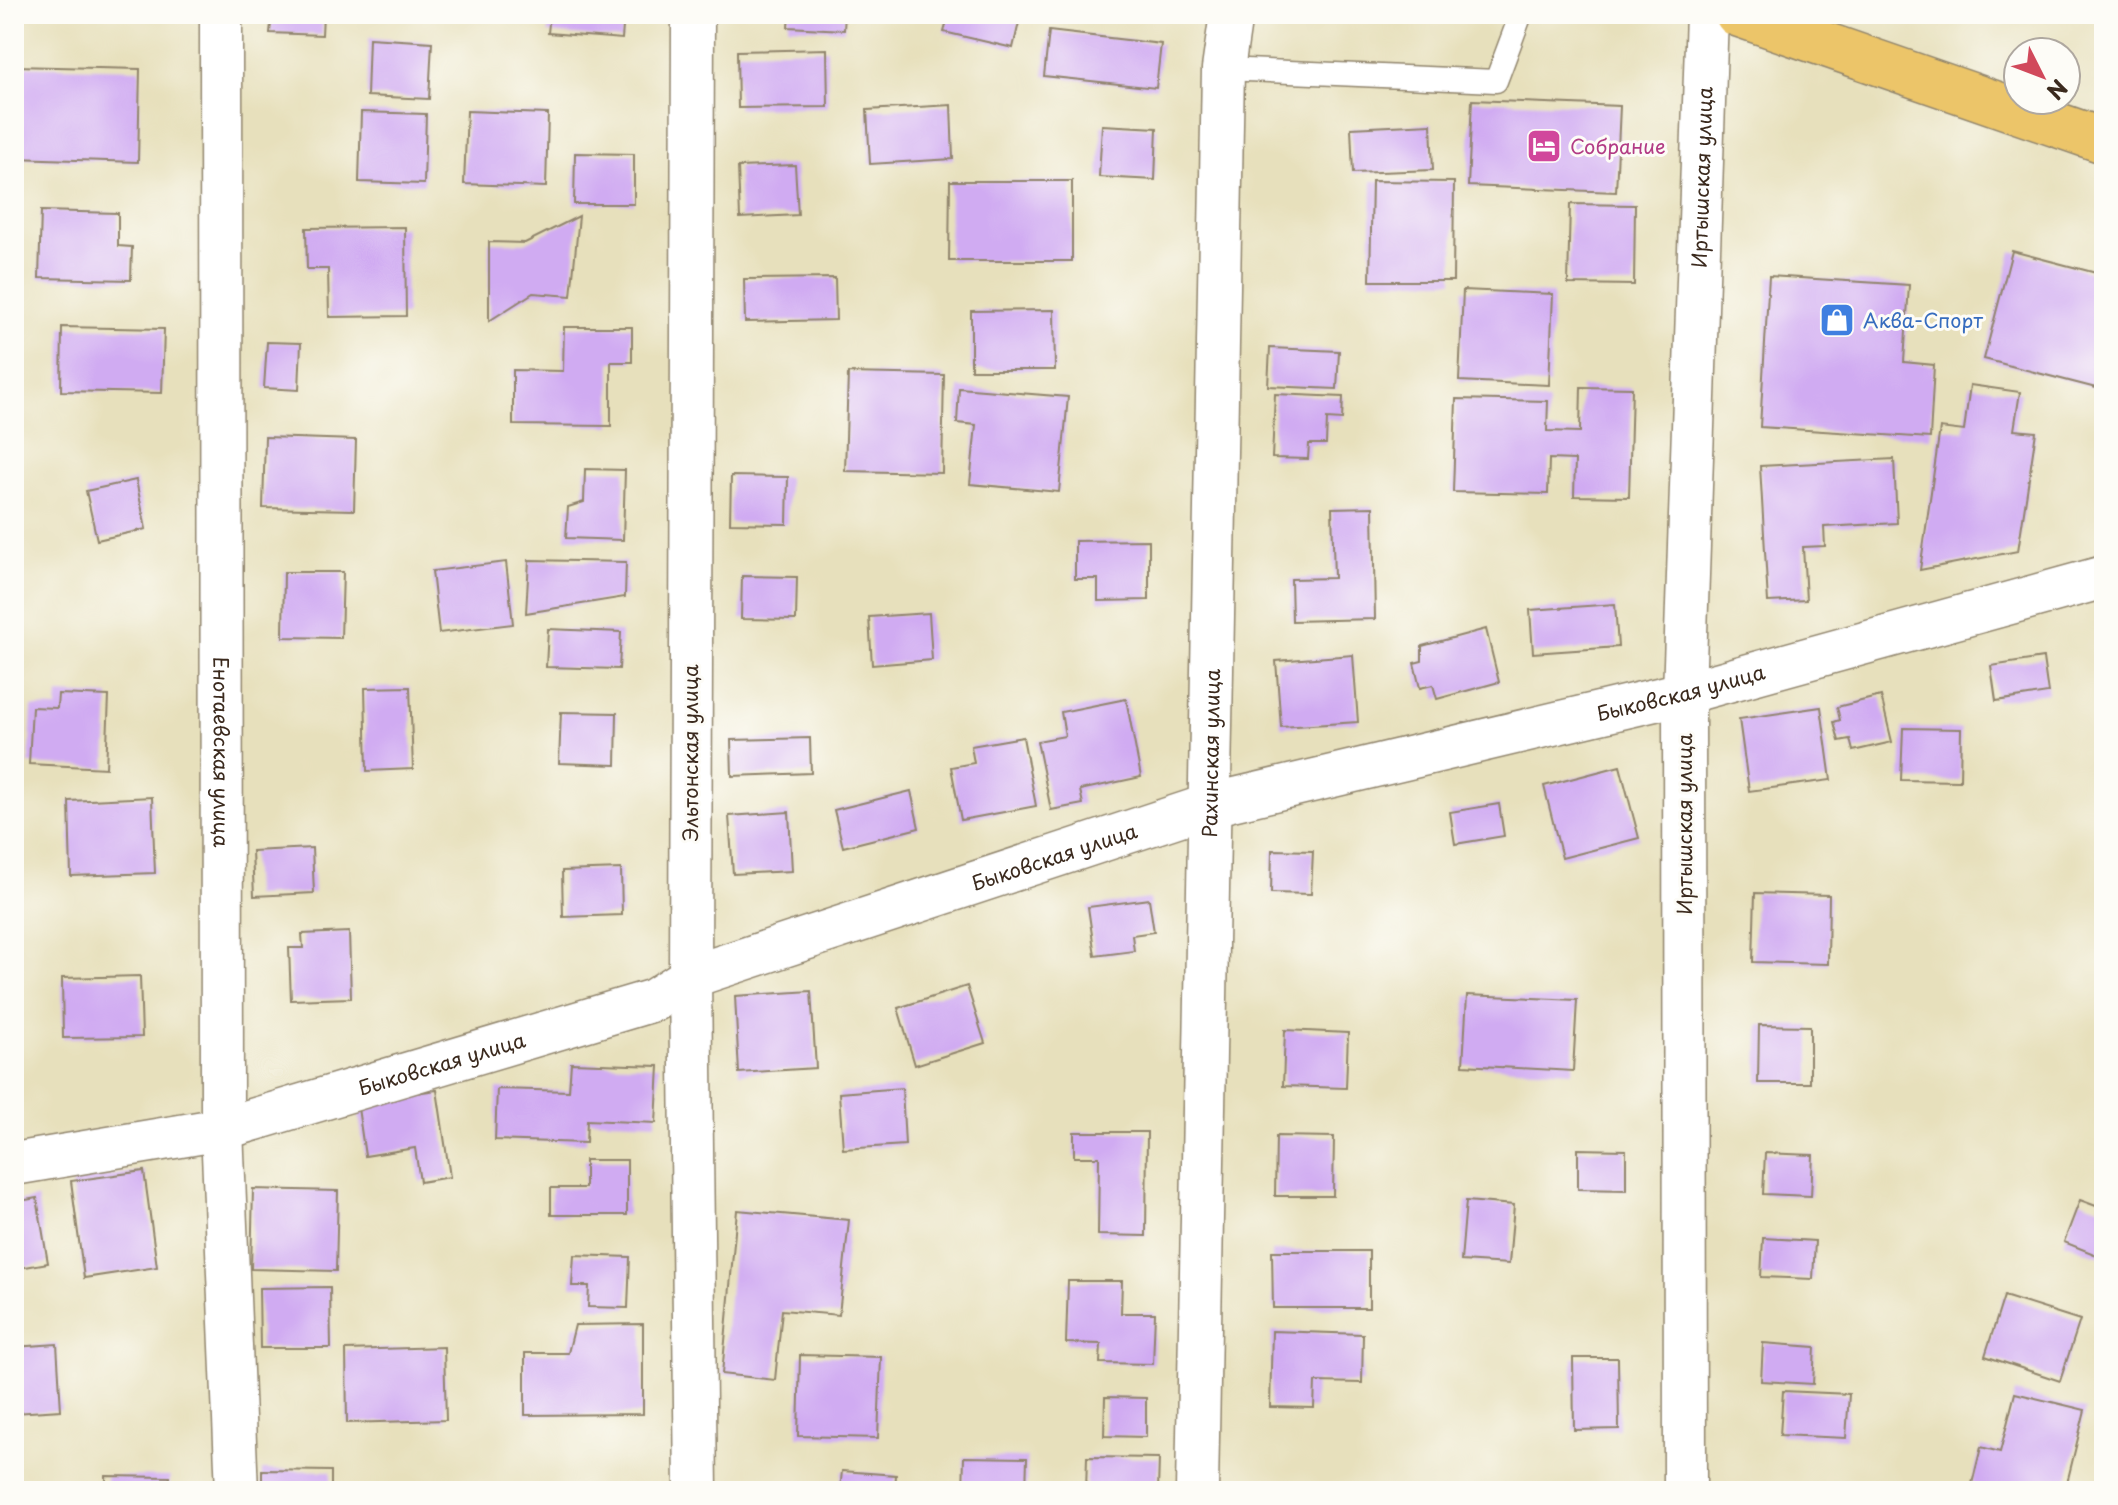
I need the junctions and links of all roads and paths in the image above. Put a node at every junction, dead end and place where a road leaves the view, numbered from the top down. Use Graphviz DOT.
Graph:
graph roads {
  1 [pos="221,14"];
  2 [pos="693,14"];
  3 [pos="1231,14"];
  4 [pos="1521,14"];
  5 [pos="1707,14"];
  6 [pos="1737,14"];
  7 [pos="1223,69"];
  8 [pos="2104,141"];
  9 [pos="2104,577"];
  10 [pos="1684,693"];
  11 [pos="1210,805"];
  12 [pos="690,977"];
  13 [pos="222,1129"];
  14 [pos="14,1164"];
  15 [pos="237,1491"];
  16 [pos="696,1491"];
  17 [pos="1197,1491"];
  18 [pos="1685,1491"];
  1 -- 13 [label="street, Енотаевская улица"];
  2 -- 12 [label="street, Эльтонская улица"];
  3 -- 7 [label="street, Рахинская улица"];
  4 -- 7 [label="lane"];
  5 -- 10 [label="street, Иртышская улица"];
  6 -- 8 [label="highway"];
  7 -- 11 [label="street, Рахинская улица"];
  9 -- 10 [label="street, Быковская улица"];
  10 -- 11 [label="street, Быковская улица"];
  10 -- 18 [label="street, Иртышская улица"];
  11 -- 12 [label="street, Быковская улица"];
  11 -- 17 [label="street, Рахинская улица"];
  12 -- 13 [label="street, Быковская улица"];
  12 -- 16 [label="street, Эльтонская улица"];
  13 -- 14 [label="street, Быковская улица"];
  13 -- 15 [label="street, Енотаевская улица"];
}
